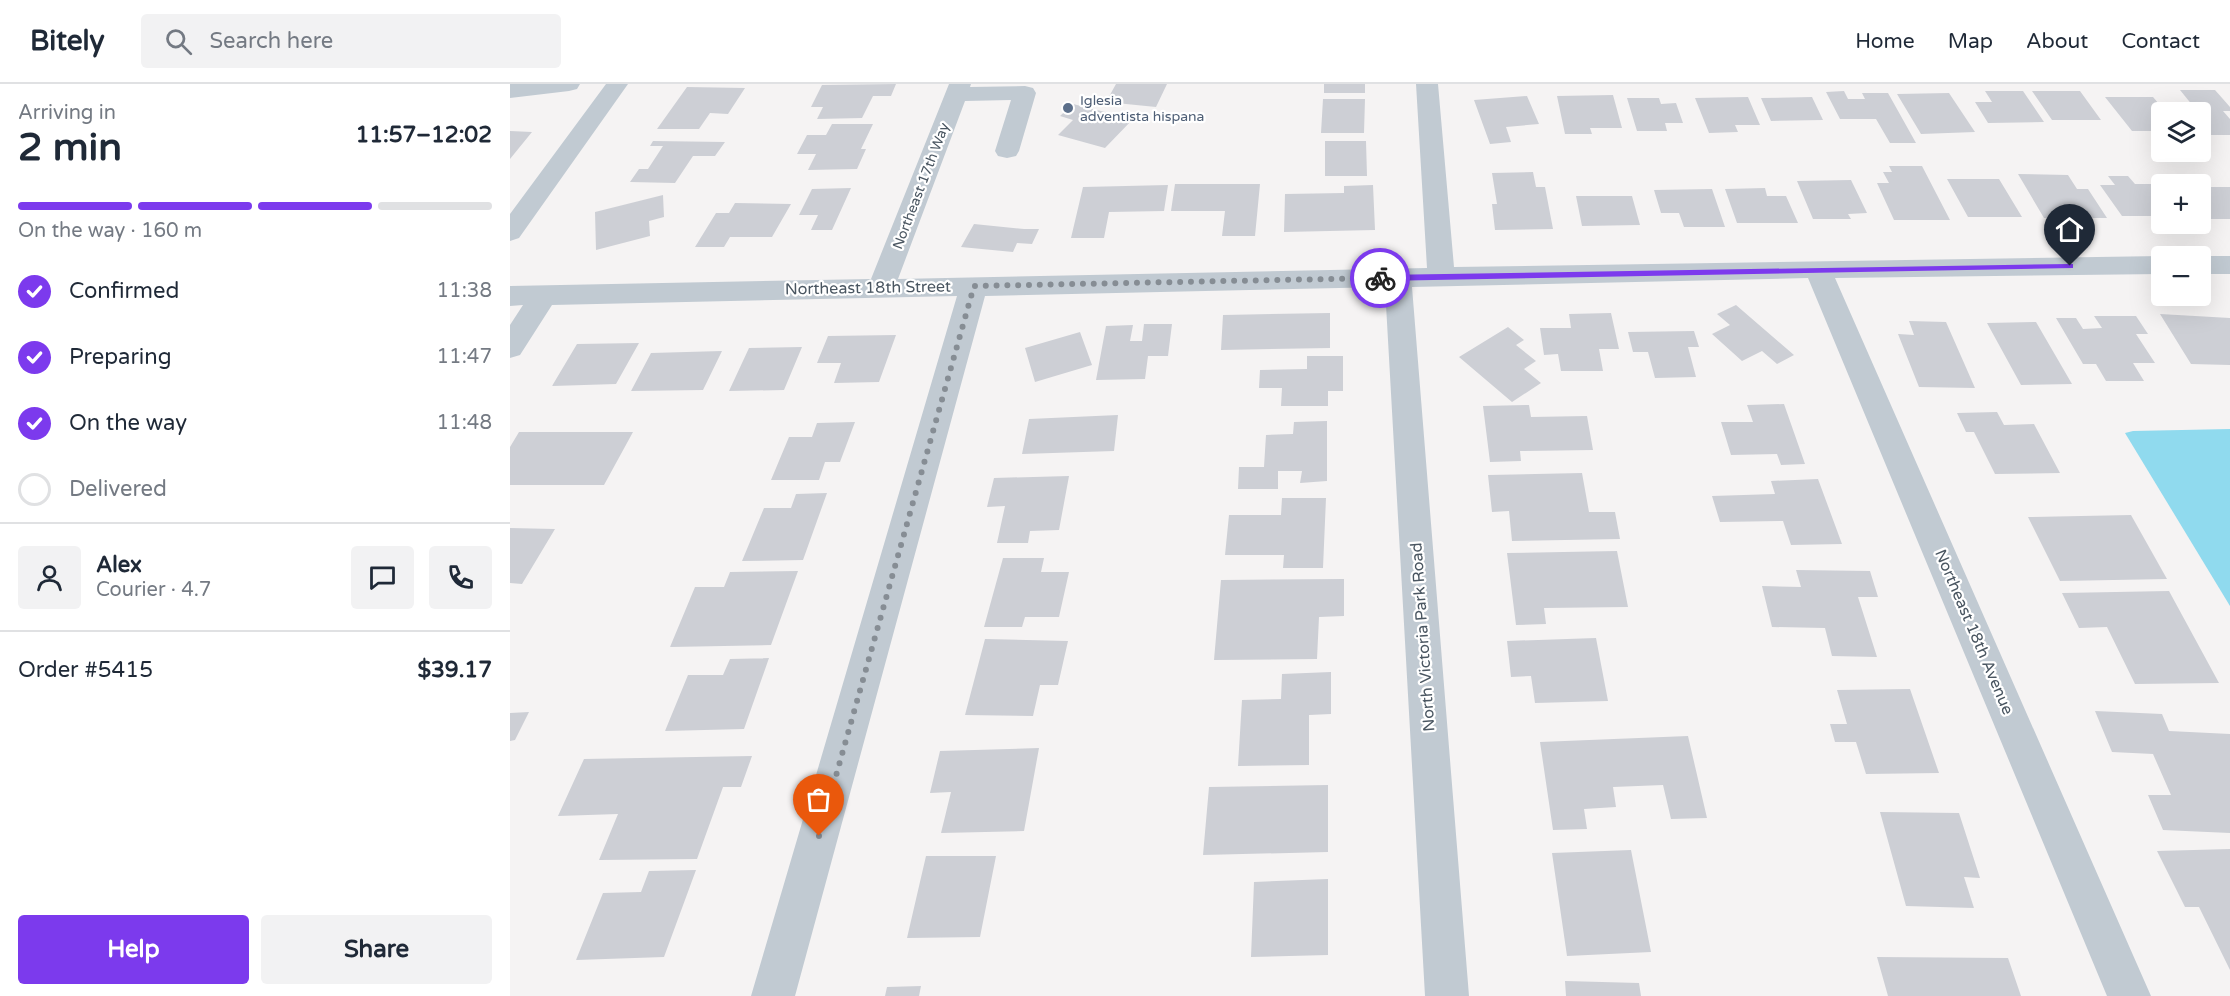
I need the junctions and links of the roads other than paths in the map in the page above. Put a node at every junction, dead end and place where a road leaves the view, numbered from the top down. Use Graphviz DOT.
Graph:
graph roads {
  1 [pos="569,84"];
  2 [pos="617,84"];
  3 [pos="1427,84"];
  4 [pos="958,89"];
  5 [pos="1027,89"];
  6 [pos="510,92"];
  7 [pos="1007,151"];
  8 [pos="510,232"];
  9 [pos="2151,265"];
  10 [pos="2211,265"];
  11 [pos="2230,265"];
  12 [pos="1818,269"];
  13 [pos="1441,277"];
  14 [pos="1398,278"];
  15 [pos="974,286"];
  16 [pos="881,288"];
  17 [pos="544,295"];
  18 [pos="510,296"];
  19 [pos="510,348"];
  20 [pos="773,996"];
  21 [pos="1447,996"];
  22 [pos="2129,996"];
  1 -- 6 [label="street"];
  2 -- 8 [label="street"];
  3 -- 13 [label="street"];
  4 -- 5 [label="street"];
  4 -- 16 [label="street, Northeast 17th Way"];
  5 -- 7 [label="street"];
  9 -- 12 [label="street, Northeast 18th Street"];
  10 -- 11 [label="street"];
  12 -- 13 [label="street, Northeast 18th Street"];
  12 -- 22 [label="street, Northeast 18th Avenue"];
  13 -- 14 [label="street, Northeast 18th Street"];
  14 -- 15 [label="street, Northeast 18th Street"];
  14 -- 21 [label="street, North Victoria Park Road"];
  15 -- 16 [label="street, Northeast 18th Street"];
  15 -- 20 [label="street"];
  16 -- 17 [label="street, Northeast 18th Street"];
  17 -- 18 [label="street, Northeast 18th Street"];
  17 -- 19 [label="street"];
}
